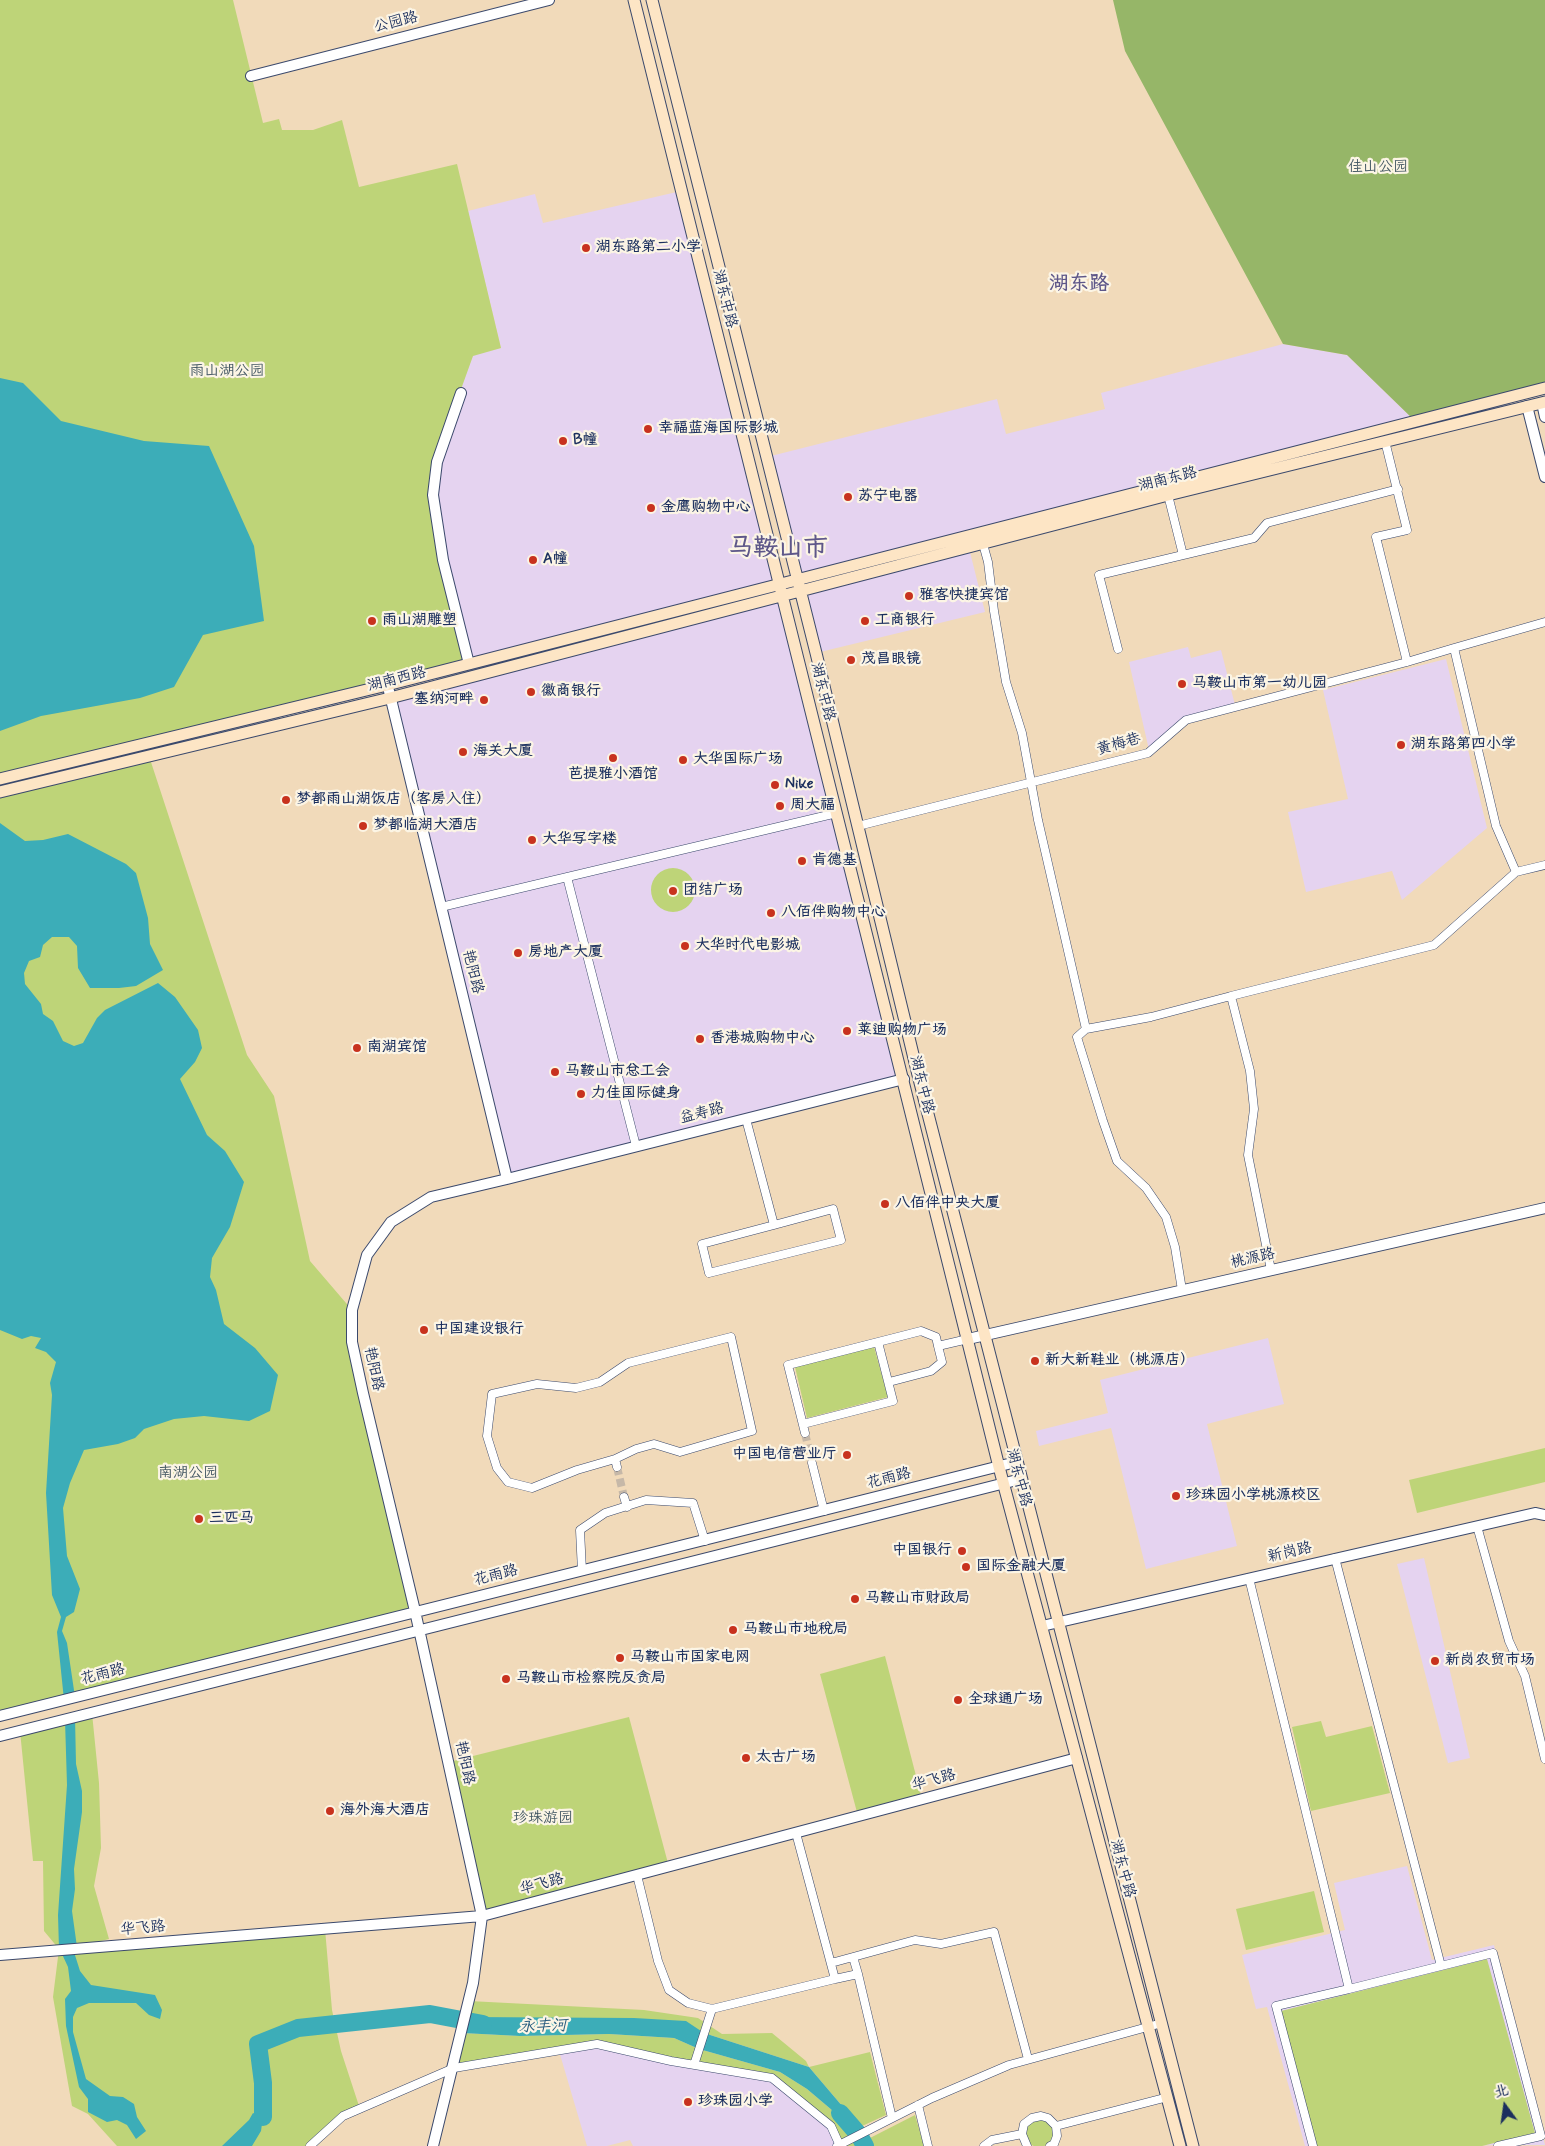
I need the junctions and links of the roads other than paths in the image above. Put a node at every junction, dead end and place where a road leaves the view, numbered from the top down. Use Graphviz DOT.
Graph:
graph roads {
  1 [pos="549,0"];
  2 [pos="634,0"];
  3 [pos="652,0"];
  4 [pos="251,76"];
  5 [pos="1545,388"];
  6 [pos="462,393"];
  7 [pos="1543,403"];
  8 [pos="1527,406"];
  9 [pos="1545,417"];
  10 [pos="1385,441"];
  11 [pos="1545,477"];
  12 [pos="1398,489"];
  13 [pos="1168,495"];
  14 [pos="983,544"];
  15 [pos="1183,555"];
  16 [pos="799,586"];
  17 [pos="781,591"];
  18 [pos="1545,622"];
  19 [pos="1118,648"];
  20 [pos="1454,648"];
  21 [pos="1407,662"];
  22 [pos="469,664"];
  23 [pos="387,685"];
  24 [pos="390,698"];
  25 [pos="0,779"];
  26 [pos="1031,782"];
  27 [pos="0,792"];
  28 [pos="837,813"];
  29 [pos="858,826"];
  30 [pos="1545,865"];
  31 [pos="1516,872"];
  32 [pos="567,877"];
  33 [pos="441,907"];
  34 [pos="1231,996"];
  35 [pos="1086,1029"];
  36 [pos="904,1079"];
  37 [pos="746,1119"];
  38 [pos="636,1146"];
  39 [pos="507,1179"];
  40 [pos="1545,1208"];
  41 [pos="774,1225"];
  42 [pos="1271,1270"];
  43 [pos="1182,1290"];
  44 [pos="984,1335"];
  45 [pos="968,1339"];
  46 [pos="878,1342"];
  47 [pos="938,1346"];
  48 [pos="888,1382"];
  49 [pos="803,1424"];
  50 [pos="805,1433"];
  51 [pos="1016,1462"];
  52 [pos="616,1463"];
  53 [pos="812,1463"];
  54 [pos="999,1467"];
  55 [pos="1021,1479"];
  56 [pos="1004,1484"];
  57 [pos="624,1497"];
  58 [pos="627,1506"];
  59 [pos="824,1511"];
  60 [pos="1545,1515"];
  61 [pos="1477,1526"];
  62 [pos="705,1541"];
  63 [pos="1335,1558"];
  64 [pos="582,1571"];
  65 [pos="1249,1578"];
  66 [pos="415,1611"];
  67 [pos="1059,1622"];
  68 [pos="1042,1626"];
  69 [pos="420,1631"];
  70 [pos="0,1716"];
  71 [pos="0,1736"];
  72 [pos="1078,1758"];
  73 [pos="1545,1759"];
  74 [pos="796,1833"];
  75 [pos="637,1875"];
  76 [pos="482,1916"];
  77 [pos="0,1955"];
  78 [pos="853,1957"];
  79 [pos="830,1962"];
  80 [pos="1441,1966"];
  81 [pos="858,1974"];
  82 [pos="835,1980"];
  83 [pos="1349,1989"];
  84 [pos="712,2009"];
  85 [pos="1162,2023"];
  86 [pos="1148,2026"];
  87 [pos="1028,2060"];
  88 [pos="694,2065"];
  89 [pos="454,2068"];
  90 [pos="1168,2097"];
  91 [pos="918,2105"];
  92 [pos="892,2118"];
  93 [pos="1056,2126"];
  94 [pos="1022,2134"];
  95 [pos="310,2146"];
  96 [pos="433,2146"];
  97 [pos="839,2146"];
  98 [pos="928,2146"];
  99 [pos="984,2146"];
  100 [pos="1027,2146"];
  101 [pos="1050,2146"];
  102 [pos="1180,2146"];
  103 [pos="1193,2146"];
  104 [pos="1313,2146"];
  105 [pos="1498,2146"];
  1 -- 4 [label="street, 公园路"];
  2 -- 17 [label="main road, 湖东中路"];
  3 -- 16 [label="main road, 湖东中路"];
  5 -- 16 [label="main road"];
  6 -- 22 [label="street"];
  7 -- 8 [label="main road, 湖南东路"];
  7 -- 9 [label="street"];
  8 -- 10 [label="main road, 湖南东路"];
  8 -- 11 [label="street"];
  10 -- 12 [label="street"];
  10 -- 13 [label="main road, 湖南东路"];
  12 -- 15 [label="street"];
  12 -- 21 [label="street"];
  13 -- 14 [label="main road, 湖南东路"];
  13 -- 15 [label="street"];
  14 -- 16 [label="main road, 湖南东路"];
  14 -- 26 [label="street"];
  15 -- 19 [label="street"];
  16 -- 17 [label="main road"];
  16 -- 29 [label="main road, 湖东中路"];
  17 -- 22 [label="main road, 湖南西路"];
  17 -- 24 [label="main road, 湖南西路"];
  17 -- 28 [label="main road, 湖东中路"];
  18 -- 20 [label="street"];
  20 -- 21 [label="street, 黄梅巷"];
  20 -- 31 [label="street"];
  21 -- 26 [label="street, 黄梅巷"];
  22 -- 23 [label="main road, 湖南西路"];
  23 -- 24 [label="street, 艳阳路"];
  23 -- 25 [label="main road, 湖南西路"];
  24 -- 27 [label="main road, 湖南西路"];
  24 -- 33 [label="street, 艳阳路"];
  26 -- 29 [label="street, 黄梅巷"];
  26 -- 35 [label="street"];
  28 -- 32 [label="street"];
  28 -- 36 [label="main road, 湖东中路"];
  29 -- 44 [label="main road, 湖东中路"];
  30 -- 31 [label="street"];
  31 -- 34 [label="street"];
  32 -- 33 [label="street"];
  32 -- 38 [label="street"];
  33 -- 39 [label="street, 艳阳路"];
  34 -- 35 [label="street"];
  34 -- 42 [label="street"];
  35 -- 43 [label="street"];
  36 -- 37 [label="street, 益寿路"];
  36 -- 45 [label="main road, 湖东中路"];
  37 -- 38 [label="street, 益寿路"];
  37 -- 41 [label="street"];
  38 -- 39 [label="street, 益寿路"];
  39 -- 66 [label="street, 艳阳路"];
  40 -- 42 [label="street, 桃源路"];
  41 -- 41 [label="street"];
  42 -- 43 [label="street, 桃源路"];
  43 -- 44 [label="street, 桃源路"];
  44 -- 45 [label="street, 桃源路"];
  44 -- 51 [label="main road, 湖东中路"];
  45 -- 47 [label="street"];
  45 -- 54 [label="main road, 湖东中路"];
  46 -- 47 [label="street"];
  46 -- 48 [label="street"];
  46 -- 49 [label="street"];
  47 -- 48 [label="street"];
  48 -- 49 [label="street"];
  49 -- 50 [label="street"];
  51 -- 54 [label="street, 花雨路"];
  51 -- 55 [label="main road, 湖东中路"];
  52 -- 52 [label="street"];
  53 -- 59 [label="street"];
  54 -- 56 [label="main road, 湖东中路"];
  54 -- 59 [label="street, 花雨路"];
  55 -- 56 [label="street"];
  55 -- 67 [label="main road, 湖东中路"];
  56 -- 68 [label="main road, 湖东中路"];
  56 -- 69 [label="street"];
  57 -- 58 [label="street"];
  58 -- 62 [label="street"];
  58 -- 64 [label="street"];
  59 -- 62 [label="street, 花雨路"];
  60 -- 61 [label="street, 新岗路"];
  61 -- 63 [label="street, 新岗路"];
  61 -- 73 [label="street"];
  62 -- 64 [label="street, 花雨路"];
  63 -- 65 [label="street, 新岗路"];
  63 -- 80 [label="street"];
  64 -- 66 [label="street, 花雨路"];
  65 -- 67 [label="street, 新岗路"];
  65 -- 83 [label="street"];
  66 -- 69 [label="street, 艳阳路"];
  66 -- 70 [label="street, 花雨路"];
  67 -- 68 [label="street, 新岗路"];
  67 -- 85 [label="main road, 湖东中路"];
  68 -- 72 [label="main road, 湖东中路"];
  69 -- 71 [label="street"];
  69 -- 76 [label="street, 艳阳路"];
  72 -- 74 [label="street, 华飞路"];
  72 -- 86 [label="main road, 湖东中路"];
  74 -- 75 [label="street, 华飞路"];
  74 -- 79 [label="street"];
  75 -- 76 [label="street, 华飞路"];
  75 -- 84 [label="street"];
  76 -- 77 [label="street, 华飞路"];
  76 -- 89 [label="street, 艳阳路"];
  78 -- 79 [label="street"];
  78 -- 81 [label="street"];
  78 -- 87 [label="street"];
  79 -- 82 [label="street"];
  80 -- 83 [label="street"];
  80 -- 105 [label="street"];
  81 -- 82 [label="street"];
  81 -- 92 [label="street"];
  82 -- 84 [label="street"];
  83 -- 104 [label="street"];
  84 -- 88 [label="street"];
  85 -- 86 [label="street"];
  85 -- 103 [label="main road, 湖东中路"];
  86 -- 87 [label="street"];
  86 -- 90 [label="main road, 湖东中路"];
  87 -- 91 [label="street"];
  88 -- 89 [label="street"];
  88 -- 97 [label="street"];
  89 -- 95 [label="street"];
  89 -- 96 [label="street, 艳阳路"];
  90 -- 93 [label="street"];
  90 -- 102 [label="main road, 湖东中路"];
  91 -- 92 [label="street"];
  91 -- 98 [label="street"];
  92 -- 97 [label="street"];
  93 -- 94 [label="street"];
  93 -- 101 [label="street"];
  94 -- 99 [label="street"];
  94 -- 100 [label="street"];
}
